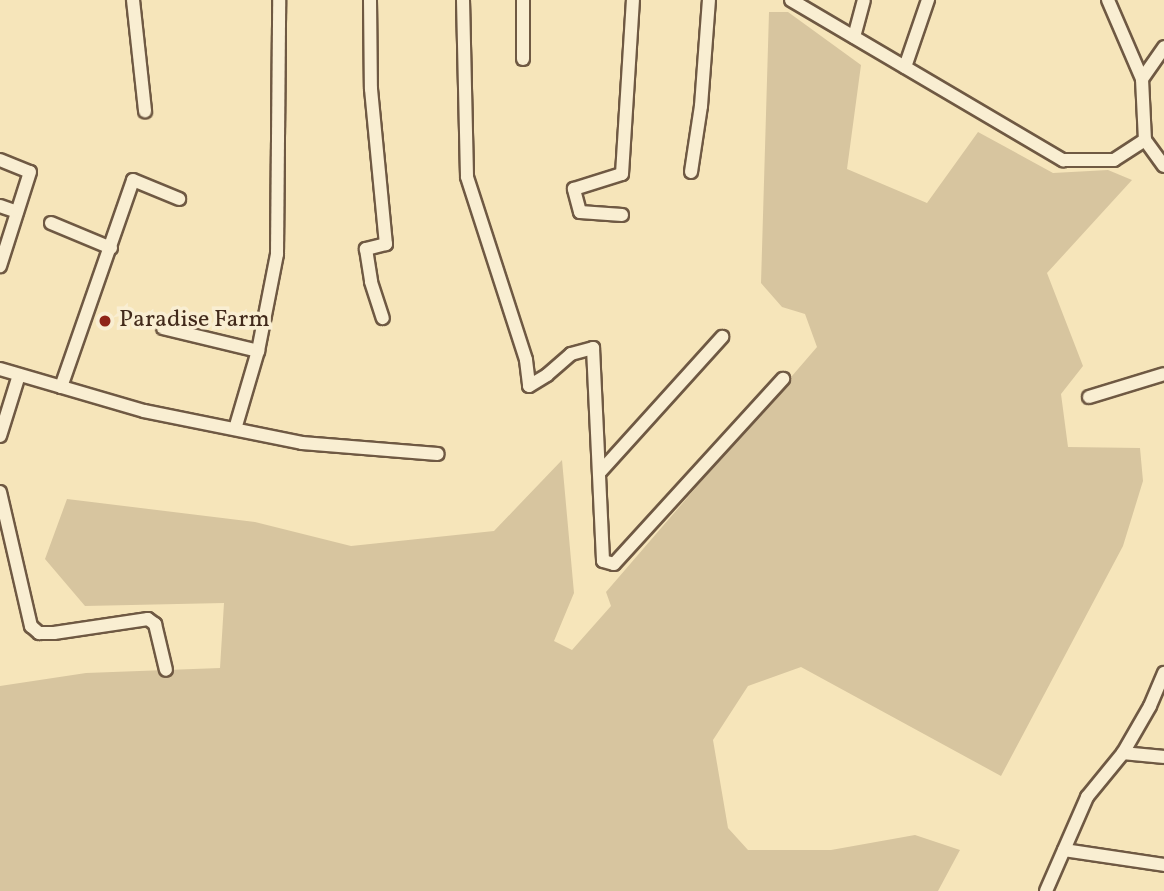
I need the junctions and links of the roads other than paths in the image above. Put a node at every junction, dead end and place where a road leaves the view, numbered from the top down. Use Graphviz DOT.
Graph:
graph roads {
  1 [pos="133,0"];
  2 [pos="279,0"];
  3 [pos="370,0"];
  4 [pos="463,0"];
  5 [pos="523,0"];
  6 [pos="633,0"];
  7 [pos="709,0"];
  8 [pos="791,0"];
  9 [pos="864,0"];
  10 [pos="928,0"];
  11 [pos="1108,0"];
  12 [pos="854,37"];
  13 [pos="1164,47"];
  14 [pos="523,59"];
  15 [pos="905,67"];
  16 [pos="1142,79"];
  17 [pos="145,111"];
  18 [pos="1145,140"];
  19 [pos="0,160"];
  20 [pos="1164,166"];
  21 [pos="691,172"];
  22 [pos="179,199"];
  23 [pos="0,206"];
  24 [pos="17,212"];
  25 [pos="622,215"];
  26 [pos="51,223"];
  27 [pos="111,248"];
  28 [pos="0,266"];
  29 [pos="383,318"];
  30 [pos="163,328"];
  31 [pos="722,337"];
  32 [pos="258,351"];
  33 [pos="0,369"];
  34 [pos="1164,374"];
  35 [pos="19,375"];
  36 [pos="783,379"];
  37 [pos="61,387"];
  38 [pos="1089,397"];
  39 [pos="235,429"];
  40 [pos="0,436"];
  41 [pos="438,454"];
  42 [pos="601,471"];
  43 [pos="1,501"];
  44 [pos="166,670"];
  45 [pos="1164,673"];
  46 [pos="1123,753"];
  47 [pos="1164,757"];
  48 [pos="1064,850"];
  49 [pos="1164,865"];
  50 [pos="1046,891"];
  1 -- 17 [label="street"];
  2 -- 32 [label="street"];
  3 -- 29 [label="street"];
  4 -- 42 [label="street"];
  5 -- 14 [label="street"];
  6 -- 25 [label="street"];
  7 -- 21 [label="street"];
  8 -- 12 [label="street"];
  9 -- 12 [label="street"];
  10 -- 15 [label="street"];
  11 -- 16 [label="street"];
  12 -- 15 [label="street"];
  13 -- 16 [label="street"];
  15 -- 18 [label="street"];
  16 -- 18 [label="street"];
  18 -- 20 [label="street"];
  19 -- 24 [label="street"];
  22 -- 27 [label="street"];
  23 -- 24 [label="street"];
  24 -- 28 [label="street"];
  26 -- 27 [label="street"];
  27 -- 37 [label="street"];
  30 -- 32 [label="street"];
  31 -- 42 [label="street"];
  32 -- 39 [label="street"];
  33 -- 35 [label="street"];
  34 -- 38 [label="street"];
  35 -- 37 [label="street"];
  35 -- 40 [label="street"];
  36 -- 42 [label="street"];
  37 -- 39 [label="street"];
  39 -- 41 [label="street"];
  43 -- 44 [label="street"];
  45 -- 46 [label="street"];
  46 -- 47 [label="street"];
  46 -- 48 [label="street"];
  48 -- 49 [label="street"];
  48 -- 50 [label="street"];
}
